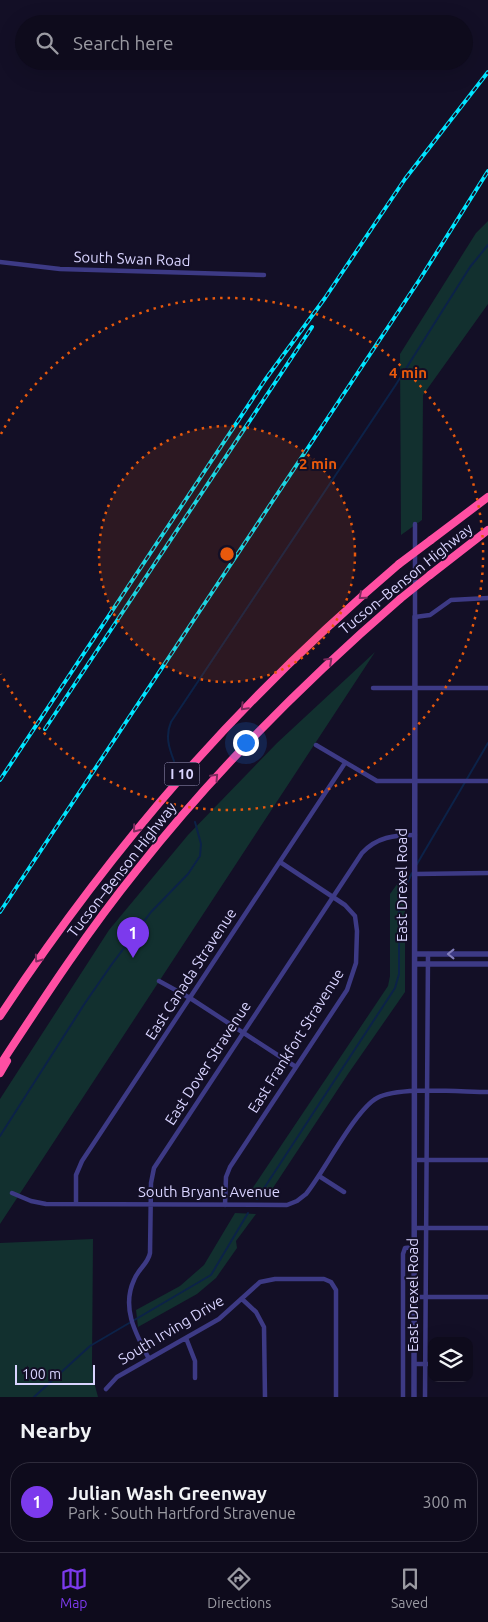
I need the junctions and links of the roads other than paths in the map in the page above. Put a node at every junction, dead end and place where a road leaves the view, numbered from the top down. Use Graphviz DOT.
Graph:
graph roads {
  1 [pos="0,262"];
  2 [pos="264,275"];
  3 [pos="488,497"];
  4 [pos="415,524"];
  5 [pos="488,530"];
  6 [pos="488,598"];
  7 [pos="415,617"];
  8 [pos="373,688"];
  9 [pos="415,688"];
  10 [pos="488,688"];
  11 [pos="316,745"];
  12 [pos="345,763"];
  13 [pos="488,781"];
  14 [pos="415,782"];
  15 [pos="415,835"];
  16 [pos="280,862"];
  17 [pos="415,874"];
  18 [pos="488,874"];
  19 [pos="333,896"];
  20 [pos="415,954"];
  21 [pos="428,954"];
  22 [pos="488,954"];
  23 [pos="415,964"];
  24 [pos="426,964"];
  25 [pos="488,964"];
  26 [pos="66,966"];
  27 [pos="160,981"];
  28 [pos="190,998"];
  29 [pos="0,1016"];
  30 [pos="242,1033"];
  31 [pos="0,1065"];
  32 [pos="296,1067"];
  33 [pos="0,1073"];
  34 [pos="415,1092"];
  35 [pos="426,1092"];
  36 [pos="488,1092"];
  37 [pos="415,1160"];
  38 [pos="426,1160"];
  39 [pos="488,1160"];
  40 [pos="319,1176"];
  41 [pos="344,1192"];
  42 [pos="12,1193"];
  43 [pos="76,1204"];
  44 [pos="151,1204"];
  45 [pos="225,1205"];
  46 [pos="415,1228"];
  47 [pos="426,1228"];
  48 [pos="488,1228"];
  49 [pos="415,1247"];
  50 [pos="415,1297"];
  51 [pos="426,1297"];
  52 [pos="488,1297"];
  53 [pos="242,1299"];
  54 [pos="186,1338"];
  55 [pos="150,1359"];
  56 [pos="414,1364"];
  57 [pos="426,1364"];
  58 [pos="195,1378"];
  59 [pos="106,1388"];
  60 [pos="265,1397"];
  61 [pos="336,1397"];
  62 [pos="403,1397"];
  63 [pos="414,1397"];
  64 [pos="426,1397"];
  1 -- 2 [label="street, South Swan Road"];
  3 -- 29 [label="highway, Tucson–Benson Highway / I 10, one-way, bridge"];
  4 -- 7 [label="street, East Drexel Road"];
  26 -- 5 [label="highway, Tucson–Benson Highway / I 10, one-way, bridge"];
  6 -- 7 [label="street"];
  7 -- 9 [label="street, East Drexel Road"];
  8 -- 9 [label="street"];
  9 -- 10 [label="street"];
  9 -- 14 [label="street, East Drexel Road"];
  11 -- 12 [label="street"];
  12 -- 14 [label="street"];
  12 -- 16 [label="street, East Canada Stravenue"];
  13 -- 14 [label="street"];
  14 -- 15 [label="street, East Drexel Road"];
  15 -- 17 [label="street, East Drexel Road"];
  15 -- 19 [label="street, East Dover Stravenue"];
  16 -- 19 [label="street, East Frankfort Stravenue"];
  16 -- 28 [label="street, East Canada Stravenue"];
  17 -- 18 [label="street"];
  17 -- 20 [label="street, East Drexel Road"];
  19 -- 30 [label="street, East Dover Stravenue"];
  19 -- 32 [label="street, East Frankfort Stravenue"];
  20 -- 21 [label="street"];
  20 -- 23 [label="street, East Drexel Road"];
  22 -- 21 [label="street, one-way"];
  21 -- 24 [label="street, East Drexel Road"];
  23 -- 24 [label="street"];
  23 -- 34 [label="street, East Drexel Road"];
  24 -- 25 [label="street"];
  24 -- 35 [label="street, East Drexel Road"];
  26 -- 31 [label="highway, Tucson–Benson Highway / I 10"];
  26 -- 33 [label="highway"];
  27 -- 28 [label="street"];
  28 -- 30 [label="street"];
  28 -- 43 [label="street, East Canada Stravenue"];
  30 -- 32 [label="street"];
  30 -- 44 [label="street, East Dover Stravenue"];
  32 -- 45 [label="street, East Frankfort Stravenue"];
  34 -- 35 [label="street, South Bryant Avenue"];
  34 -- 37 [label="street, East Drexel Road"];
  34 -- 40 [label="street, South Bryant Avenue"];
  35 -- 36 [label="street, South Bryant Avenue"];
  35 -- 38 [label="street, East Drexel Road"];
  37 -- 38 [label="street"];
  37 -- 46 [label="street, East Drexel Road"];
  38 -- 39 [label="street"];
  38 -- 47 [label="street, East Drexel Road"];
  40 -- 41 [label="street"];
  40 -- 45 [label="street, South Bryant Avenue"];
  42 -- 43 [label="street, South Bryant Avenue"];
  43 -- 44 [label="street, South Bryant Avenue"];
  44 -- 45 [label="street, South Bryant Avenue"];
  44 -- 55 [label="street, East Dover Stravenue"];
  46 -- 47 [label="street"];
  46 -- 49 [label="street, East Drexel Road"];
  47 -- 48 [label="street"];
  47 -- 51 [label="street, East Drexel Road"];
  49 -- 50 [label="street, East Drexel Road"];
  49 -- 62 [label="street, East Drexel Road"];
  50 -- 51 [label="street"];
  50 -- 56 [label="street, East Drexel Road"];
  51 -- 52 [label="street"];
  51 -- 57 [label="street, East Drexel Road"];
  53 -- 54 [label="street, South Irving Drive"];
  53 -- 60 [label="street"];
  53 -- 61 [label="street, South Irving Drive"];
  54 -- 55 [label="street, South Irving Drive"];
  54 -- 58 [label="street"];
  55 -- 59 [label="street, South Irving Drive"];
  56 -- 57 [label="street"];
  56 -- 63 [label="street, East Drexel Road"];
  57 -- 64 [label="street, East Drexel Road"];
}
